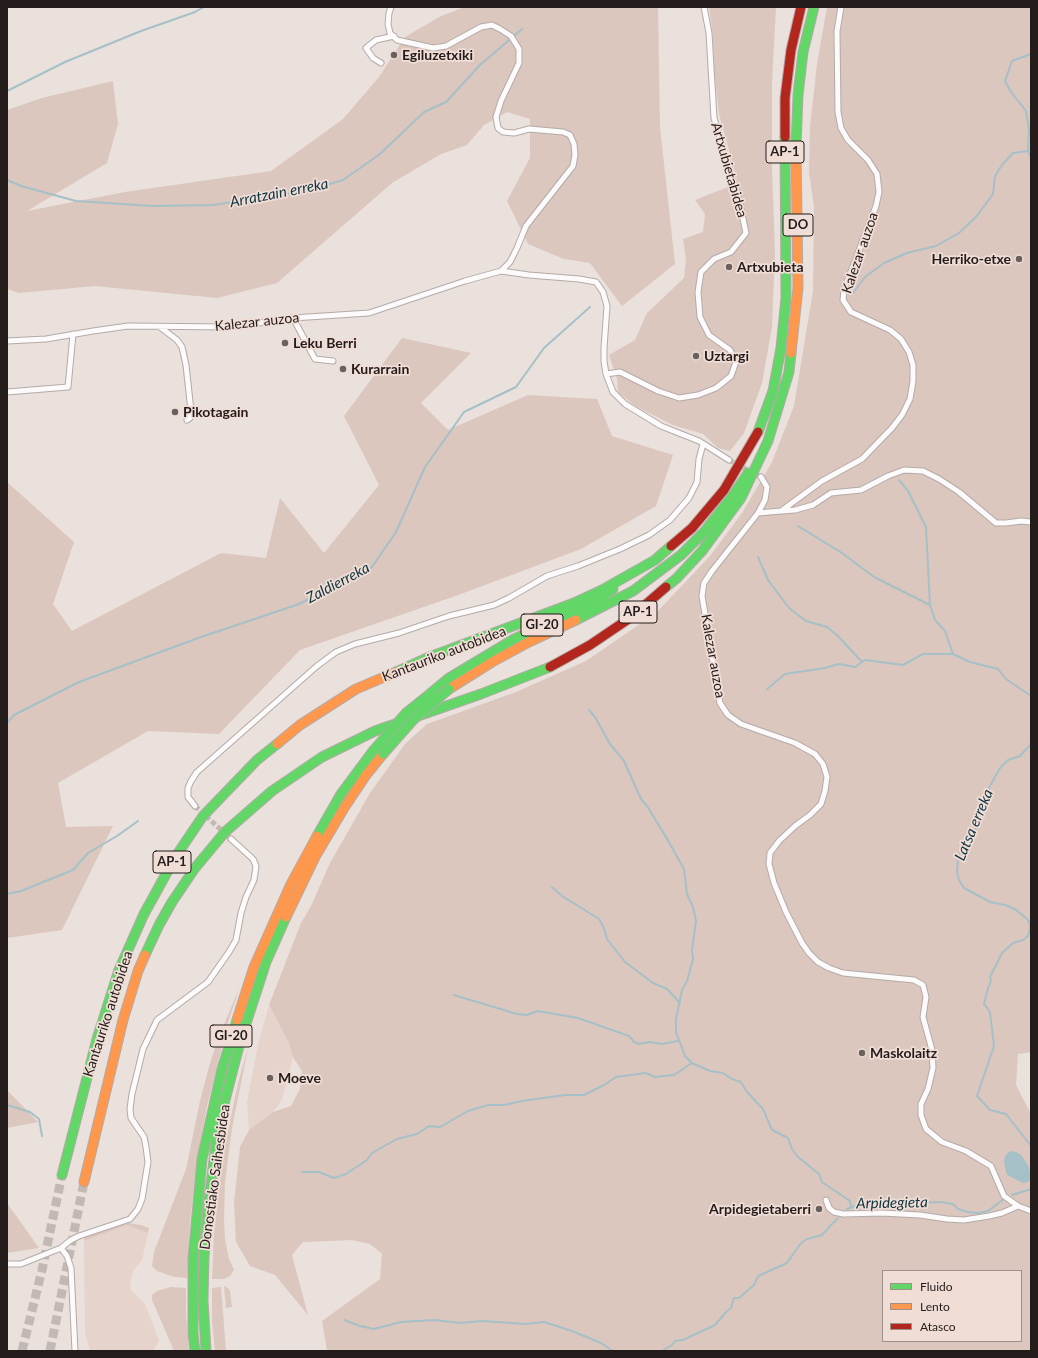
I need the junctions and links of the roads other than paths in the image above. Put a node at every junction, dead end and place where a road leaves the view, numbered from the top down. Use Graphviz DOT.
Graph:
graph roads {
  1 [pos="391,7"];
  2 [pos="704,7"];
  3 [pos="802,7"];
  4 [pos="814,7"];
  5 [pos="841,7"];
  6 [pos="394,36"];
  7 [pos="381,63"];
  8 [pos="501,271"];
  9 [pos="293,318"];
  10 [pos="160,326"];
  11 [pos="73,334"];
  12 [pos="7,341"];
  13 [pos="333,361"];
  14 [pos="606,374"];
  15 [pos="7,392"];
  16 [pos="186,420"];
  17 [pos="768,441"];
  18 [pos="703,444"];
  19 [pos="729,460"];
  20 [pos="762,477"];
  21 [pos="781,511"];
  22 [pos="758,513"];
  23 [pos="1031,522"];
  24 [pos="655,560"];
  25 [pos="195,806"];
  26 [pos="231,839"];
  27 [pos="62,1175"];
  28 [pos="84,1182"];
  29 [pos="826,1200"];
  30 [pos="1018,1206"];
  31 [pos="1031,1212"];
  32 [pos="61,1248"];
  33 [pos="7,1264"];
  34 [pos="75,1351"];
  35 [pos="195,1351"];
  36 [pos="206,1351"];
  1 -- 6 [label="street"];
  2 -- 14 [label="street, Artxubietabidea"];
  3 -- 24 [label="highway, Kantauriko autobidea / AP-1"];
  4 -- 17 [label="highway, DO"];
  5 -- 21 [label="street, Kalezar auzoa"];
  6 -- 7 [label="street"];
  6 -- 8 [label="street"];
  8 -- 9 [label="street, Kalezar auzoa"];
  8 -- 14 [label="street, Kalezar auzoa"];
  9 -- 10 [label="street, Kalezar auzoa"];
  9 -- 13 [label="street"];
  10 -- 11 [label="street, Kalezar auzoa"];
  10 -- 16 [label="street"];
  11 -- 12 [label="street, Kalezar auzoa"];
  11 -- 15 [label="street"];
  14 -- 18 [label="street, Kalezar auzoa"];
  17 -- 28 [label="highway, Kantauriko autobidea / AP-1"];
  17 -- 36 [label="highway, Donostiako Saihesbidea / GI-20, bridge"];
  18 -- 19 [label="street, Kalezar auzoa"];
  18 -- 25 [label="street"];
  20 -- 22 [label="street, Kalezar auzoa"];
  21 -- 22 [label="street"];
  21 -- 23 [label="street"];
  22 -- 30 [label="street, Kalezar auzoa"];
  24 -- 27 [label="highway, Kantauriko autobidea / AP-1"];
  24 -- 35 [label="highway, Donostiako Saihesbidea / GI-20, bridge"];
  26 -- 32 [label="street"];
  29 -- 30 [label="street"];
  30 -- 31 [label="street"];
  32 -- 33 [label="street"];
  32 -- 34 [label="street"];
}
